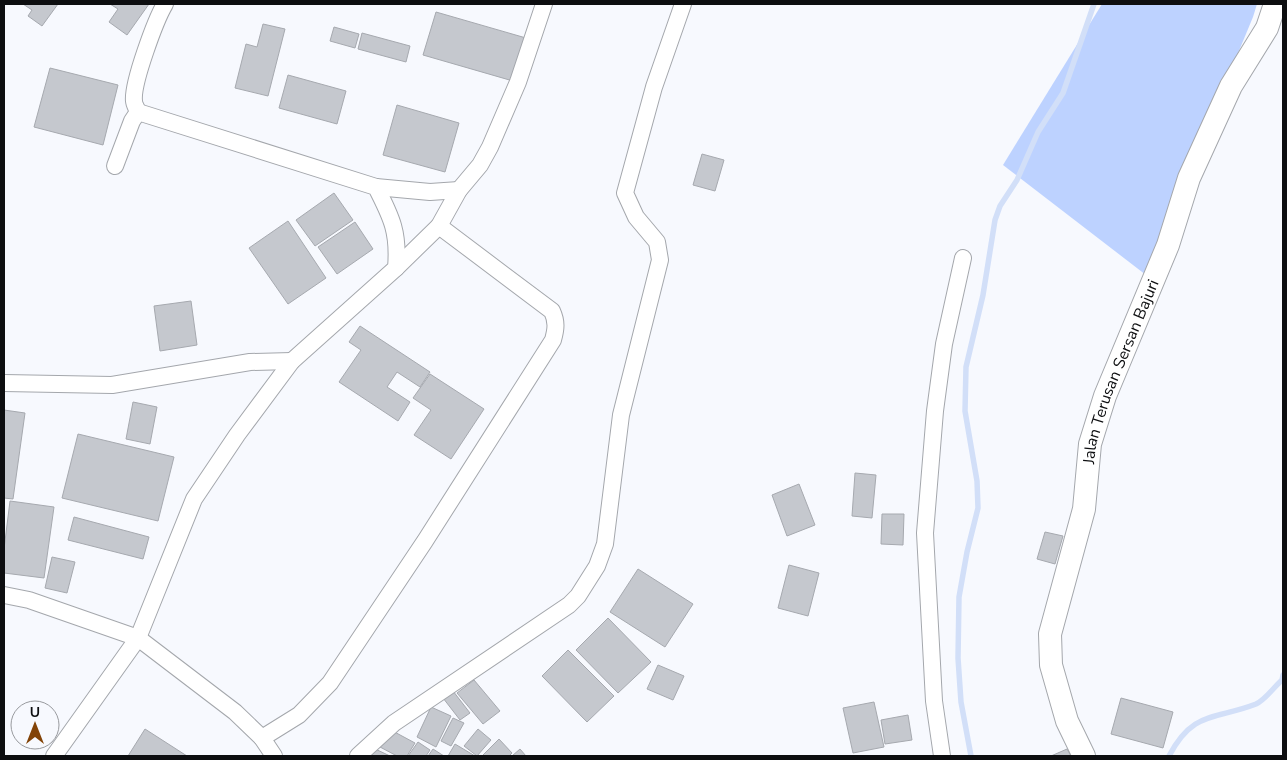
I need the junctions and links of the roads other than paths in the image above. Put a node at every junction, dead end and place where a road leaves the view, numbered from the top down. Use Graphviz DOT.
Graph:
graph roads {
  1 [pos="165,4"];
  2 [pos="544,4"];
  3 [pos="683,4"];
  4 [pos="1275,4"];
  5 [pos="138,112"];
  6 [pos="114,166"];
  7 [pos="376,187"];
  8 [pos="459,190"];
  9 [pos="439,226"];
  10 [pos="963,258"];
  11 [pos="396,268"];
  12 [pos="292,361"];
  13 [pos="4,383"];
  14 [pos="4,594"];
  15 [pos="138,638"];
  16 [pos="262,738"];
  17 [pos="54,756"];
  18 [pos="274,756"];
  19 [pos="358,756"];
  20 [pos="942,756"];
  21 [pos="1084,756"];
  1 -- 5 [label="street"];
  2 -- 8 [label="street"];
  3 -- 19 [label="street"];
  4 -- 21 [label="main road, Jalan Terusan Sersan Bajuri"];
  5 -- 6 [label="street"];
  5 -- 7 [label="street"];
  7 -- 8 [label="street"];
  7 -- 11 [label="street"];
  8 -- 9 [label="street"];
  9 -- 11 [label="street"];
  9 -- 16 [label="street"];
  10 -- 20 [label="street"];
  11 -- 12 [label="street"];
  12 -- 13 [label="street"];
  12 -- 15 [label="street"];
  14 -- 15 [label="street"];
  15 -- 16 [label="street"];
  15 -- 17 [label="street"];
  16 -- 18 [label="street"];
}
